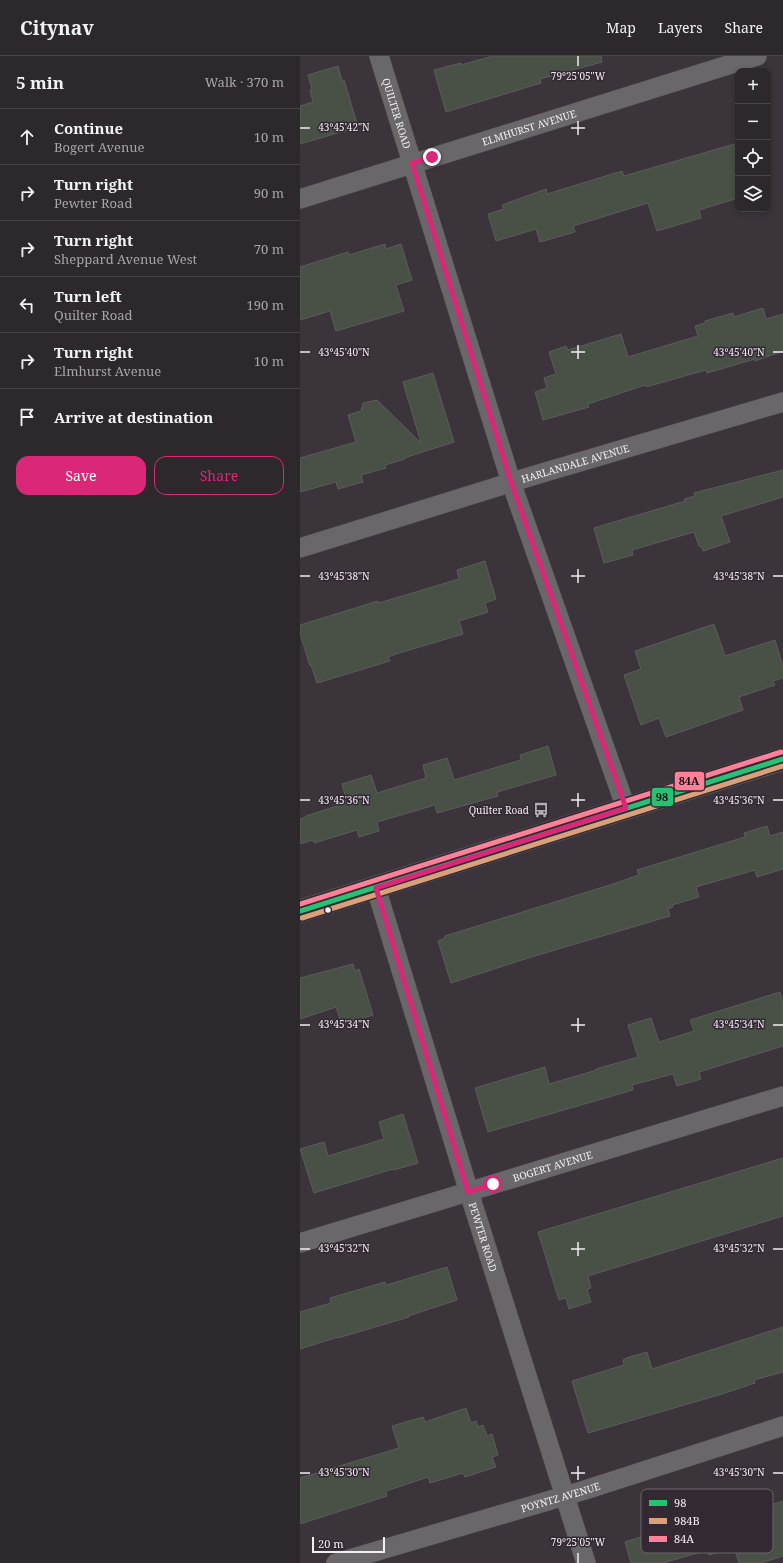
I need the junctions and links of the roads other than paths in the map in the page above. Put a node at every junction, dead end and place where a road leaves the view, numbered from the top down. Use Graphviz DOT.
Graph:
graph roads {
  1 [pos="379,56"];
  2 [pos="757,56"];
  3 [pos="412,163"];
  4 [pos="300,199"];
  5 [pos="783,402"];
  6 [pos="511,482"];
  7 [pos="300,548"];
  8 [pos="783,759"];
  9 [pos="626,808"];
  10 [pos="376,888"];
  11 [pos="300,911"];
  12 [pos="783,1096"];
  13 [pos="468,1192"];
  14 [pos="300,1243"];
  15 [pos="783,1426"];
  16 [pos="565,1495"];
  17 [pos="336,1563"];
  18 [pos="586,1563"];
  1 -- 3 [label="street, QUILTER ROAD"];
  2 -- 3 [label="street, ELMHURST AVENUE"];
  3 -- 4 [label="street, ELMHURST AVENUE"];
  3 -- 6 [label="street, QUILTER ROAD"];
  5 -- 6 [label="street, HARLANDALE AVENUE"];
  6 -- 7 [label="street, HARLANDALE AVENUE"];
  6 -- 9 [label="street, QUILTER ROAD"];
  8 -- 9 [label="main road"];
  9 -- 10 [label="main road"];
  10 -- 11 [label="main road"];
  10 -- 13 [label="street, PEWTER ROAD"];
  12 -- 13 [label="street, BOGERT AVENUE"];
  13 -- 14 [label="street, BOGERT AVENUE"];
  13 -- 16 [label="street, PEWTER ROAD"];
  15 -- 16 [label="street, POYNTZ AVENUE"];
  16 -- 17 [label="street, POYNTZ AVENUE"];
  16 -- 18 [label="street, PEWTER ROAD"];
}
